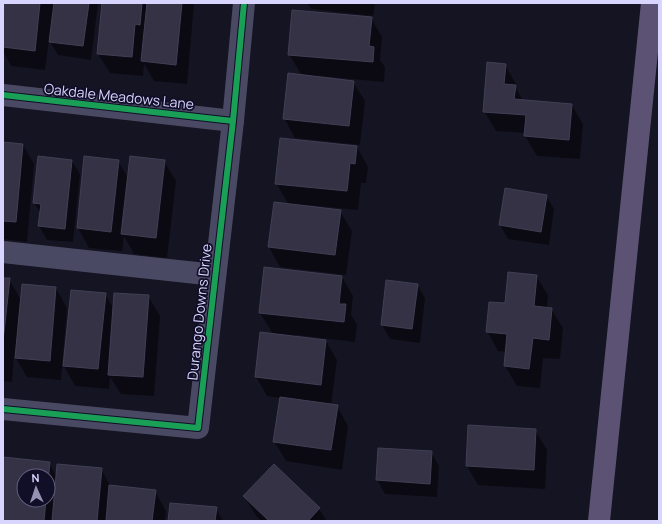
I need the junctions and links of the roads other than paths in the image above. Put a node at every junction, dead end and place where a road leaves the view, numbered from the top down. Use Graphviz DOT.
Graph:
graph roads {
  1 [pos="244,3"];
  2 [pos="652,3"];
  3 [pos="654,35"];
  4 [pos="3,95"];
  5 [pos="232,121"];
  6 [pos="3,252"];
  7 [pos="215,275"];
  8 [pos="3,409"];
  9 [pos="599,521"];
  1 -- 5 [label="street, Durango Downs Drive"];
  2 -- 3 [label="main road"];
  3 -- 9 [label="main road"];
  4 -- 5 [label="street, Oakdale Meadows Lane"];
  5 -- 7 [label="street, Durango Downs Drive"];
  6 -- 7 [label="street"];
  7 -- 8 [label="street, Durango Downs Drive"];
}
